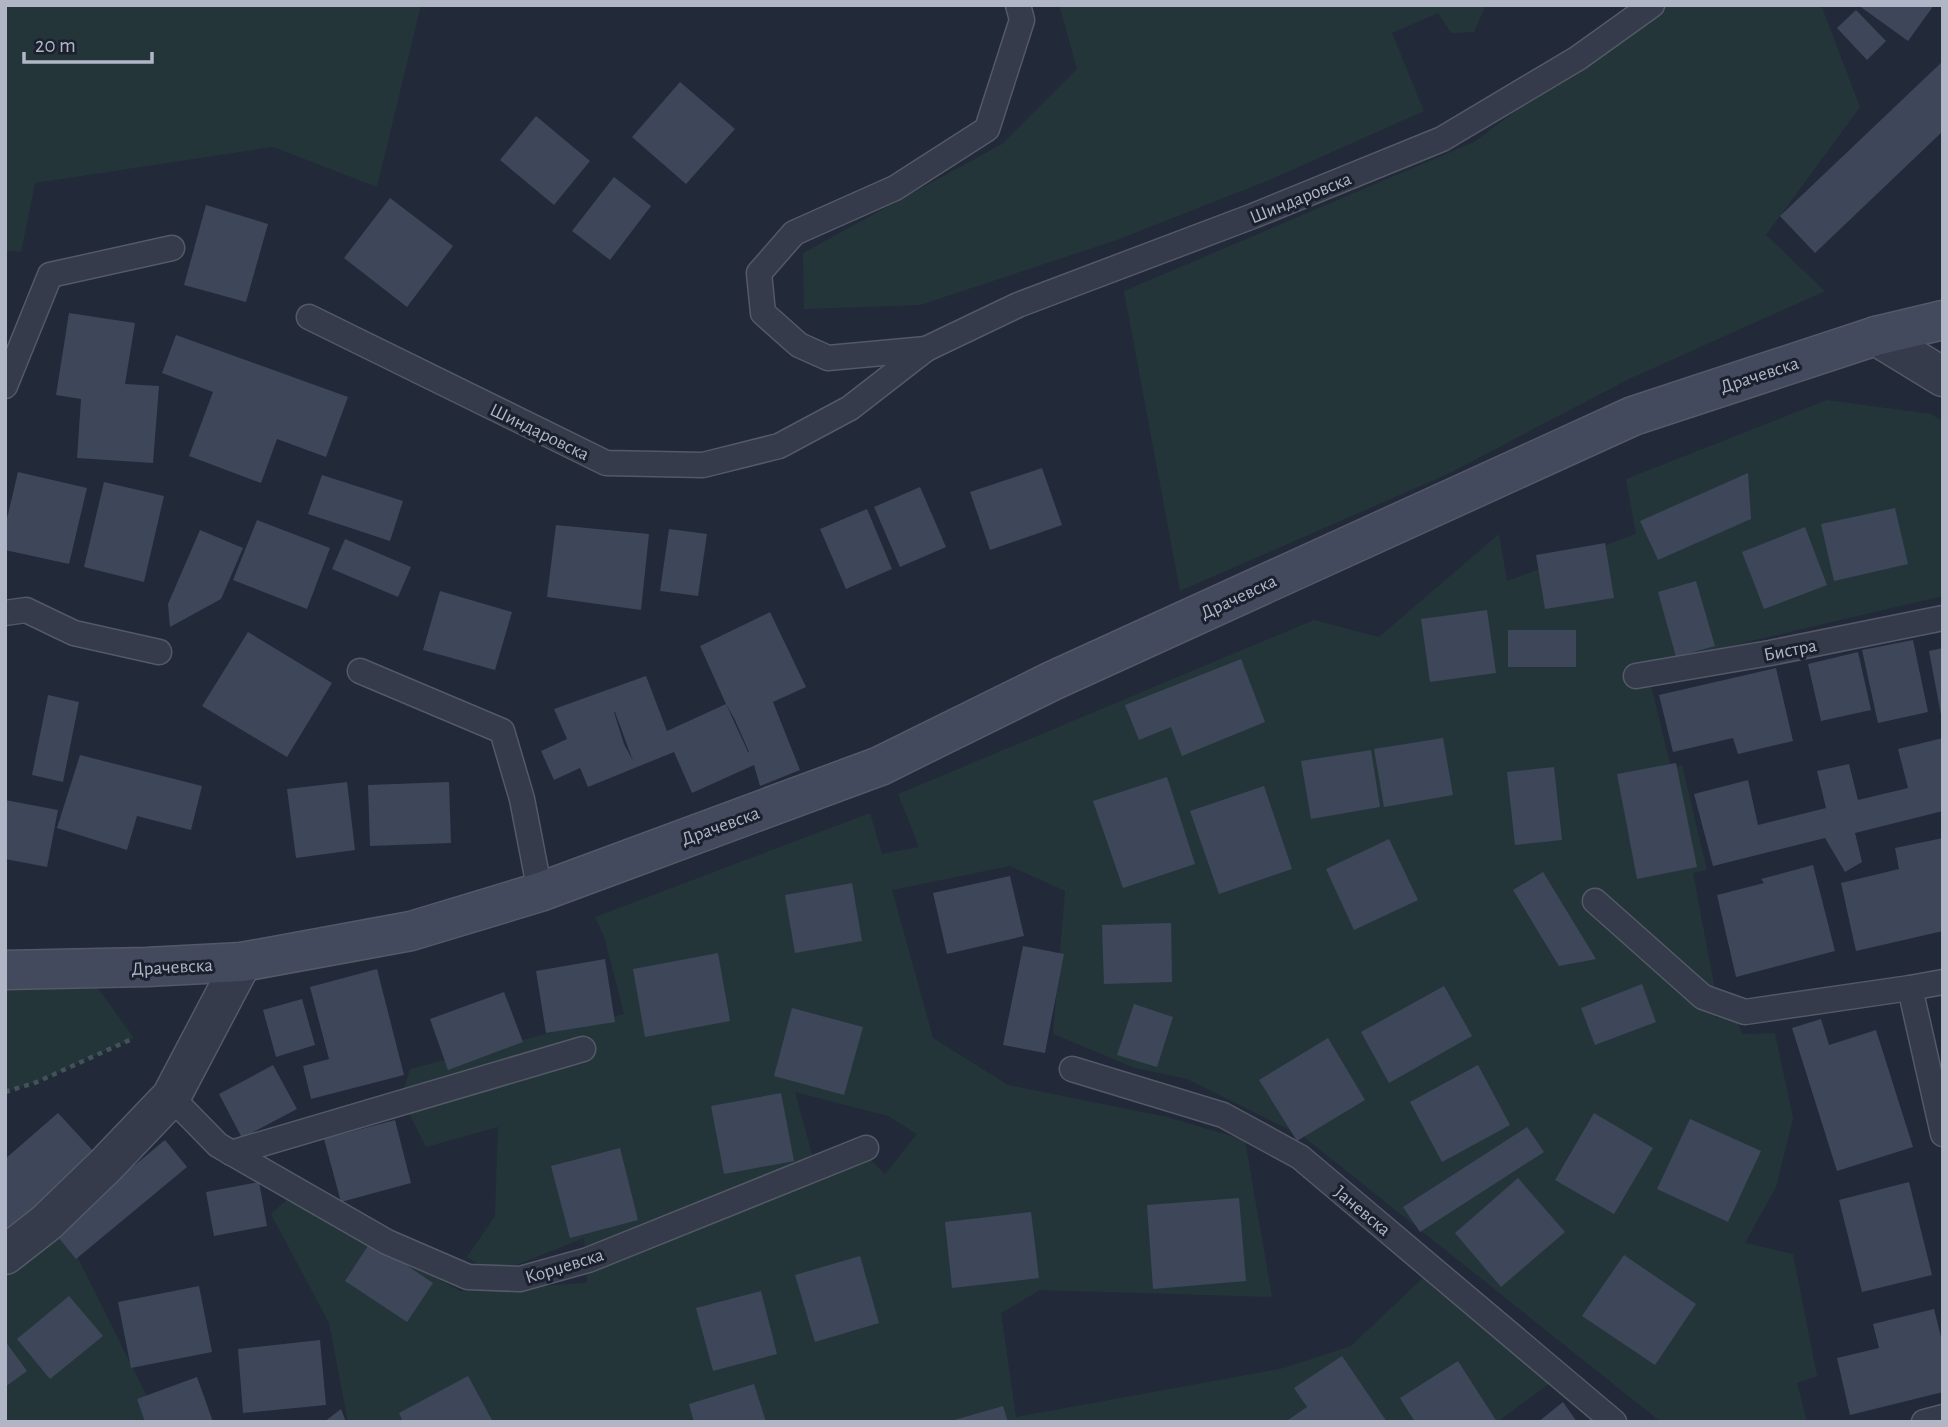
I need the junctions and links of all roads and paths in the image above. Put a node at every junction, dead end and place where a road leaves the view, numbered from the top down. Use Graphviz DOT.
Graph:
graph roads {
  1 [pos="1018,5"];
  2 [pos="1652,5"];
  3 [pos="172,248"];
  4 [pos="309,317"];
  5 [pos="1943,320"];
  6 [pos="1876,336"];
  7 [pos="926,349"];
  8 [pos="1943,377"];
  9 [pos="5,386"];
  10 [pos="5,613"];
  11 [pos="1943,618"];
  12 [pos="159,652"];
  13 [pos="360,671"];
  14 [pos="1636,676"];
  15 [pos="540,892"];
  16 [pos="1595,901"];
  17 [pos="242,962"];
  18 [pos="5,970"];
  19 [pos="1943,982"];
  20 [pos="1910,988"];
  21 [pos="134,1038"];
  22 [pos="583,1049"];
  23 [pos="1072,1069"];
  24 [pos="5,1092"];
  25 [pos="171,1097"];
  26 [pos="1943,1134"];
  27 [pos="866,1149"];
  28 [pos="231,1153"];
  29 [pos="5,1255"];
  30 [pos="1943,1417"];
  31 [pos="1614,1422"];
  32 [pos="1924,1422"];
  1 -- 7 [label="lane, Шиндаровска"];
  2 -- 7 [label="lane, Шиндаровска"];
  3 -- 9 [label="lane"];
  4 -- 7 [label="lane, Шиндаровска"];
  5 -- 6 [label="main road, Драчевска"];
  6 -- 8 [label="street"];
  6 -- 15 [label="main road, Драчевска"];
  10 -- 12 [label="lane"];
  11 -- 14 [label="lane, Бистра"];
  13 -- 15 [label="lane"];
  15 -- 17 [label="main road, Драчевска"];
  16 -- 20 [label="lane"];
  17 -- 18 [label="main road, Драчевска"];
  17 -- 25 [label="street"];
  19 -- 20 [label="lane"];
  20 -- 26 [label="lane"];
  21 -- 24 [label="path"];
  22 -- 28 [label="lane"];
  23 -- 31 [label="lane, Јаневска"];
  25 -- 28 [label="lane, Корџевска"];
  25 -- 29 [label="street"];
  27 -- 28 [label="lane, Корџевска"];
  30 -- 32 [label="lane"];
}
